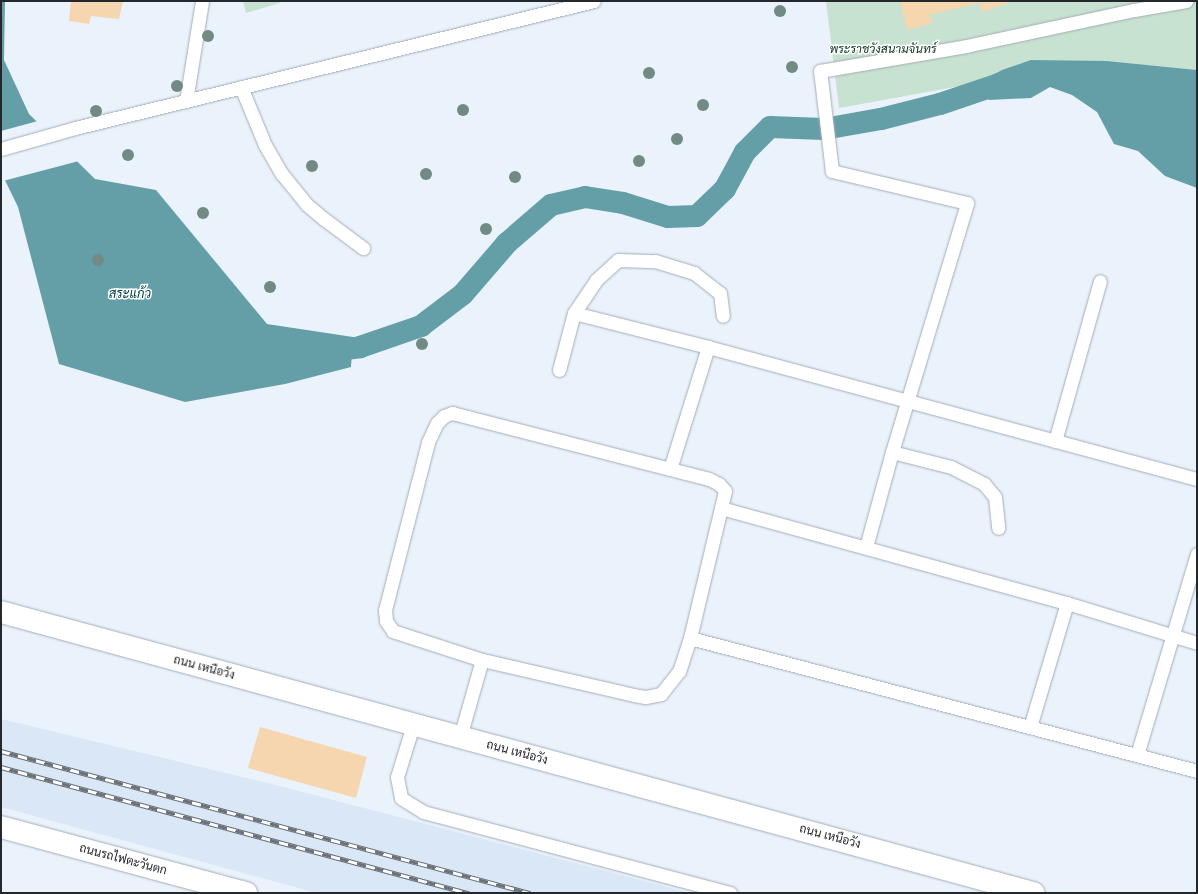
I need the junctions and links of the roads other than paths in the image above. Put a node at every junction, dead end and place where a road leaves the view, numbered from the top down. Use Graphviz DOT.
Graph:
graph roads {
  1 [pos="202,1"];
  2 [pos="594,1"];
  3 [pos="1186,1"];
  4 [pos="1133,5"];
  5 [pos="241,87"];
  6 [pos="186,101"];
  7 [pos="1,149"];
  8 [pos="363,248"];
  9 [pos="1100,281"];
  10 [pos="574,313"];
  11 [pos="723,316"];
  12 [pos="708,347"];
  13 [pos="559,370"];
  14 [pos="908,400"];
  15 [pos="1055,440"];
  16 [pos="892,452"];
  17 [pos="670,469"];
  18 [pos="1197,479"];
  19 [pos="721,508"];
  20 [pos="998,528"];
  21 [pos="866,547"];
  22 [pos="1197,554"];
  23 [pos="1067,603"];
  24 [pos="1,612"];
  25 [pos="1173,635"];
  26 [pos="690,638"];
  27 [pos="1197,642"];
  28 [pos="482,660"];
  29 [pos="413,725"];
  30 [pos="1030,727"];
  31 [pos="460,737"];
  32 [pos="1137,755"];
  33 [pos="1197,771"];
  34 [pos="1,827"];
  35 [pos="246,893"];
  36 [pos="730,893"];
  37 [pos="1033,893"];
  1 -- 6 [label="lane"];
  2 -- 5 [label="lane"];
  3 -- 4 [label="lane"];
  4 -- 14 [label="lane"];
  5 -- 6 [label="lane"];
  5 -- 8 [label="lane"];
  6 -- 7 [label="lane"];
  9 -- 15 [label="lane"];
  10 -- 11 [label="lane"];
  10 -- 12 [label="lane"];
  10 -- 13 [label="lane"];
  12 -- 14 [label="lane"];
  12 -- 17 [label="lane"];
  14 -- 15 [label="lane"];
  14 -- 16 [label="lane"];
  15 -- 18 [label="lane"];
  16 -- 20 [label="lane"];
  16 -- 21 [label="lane"];
  17 -- 19 [label="lane"];
  17 -- 28 [label="lane"];
  19 -- 21 [label="lane"];
  19 -- 26 [label="lane"];
  21 -- 23 [label="lane"];
  22 -- 25 [label="lane"];
  23 -- 25 [label="lane"];
  23 -- 30 [label="lane"];
  24 -- 29 [label="street, ถนน เหนือวัง"];
  25 -- 27 [label="lane"];
  25 -- 32 [label="lane"];
  26 -- 28 [label="lane"];
  26 -- 30 [label="lane"];
  28 -- 31 [label="lane"];
  29 -- 31 [label="street, ถนน เหนือวัง"];
  29 -- 36 [label="lane"];
  30 -- 32 [label="lane"];
  31 -- 37 [label="street, ถนน เหนือวัง"];
  32 -- 33 [label="lane"];
  34 -- 35 [label="street, ถนนรถไฟตะวันตก"];
}
